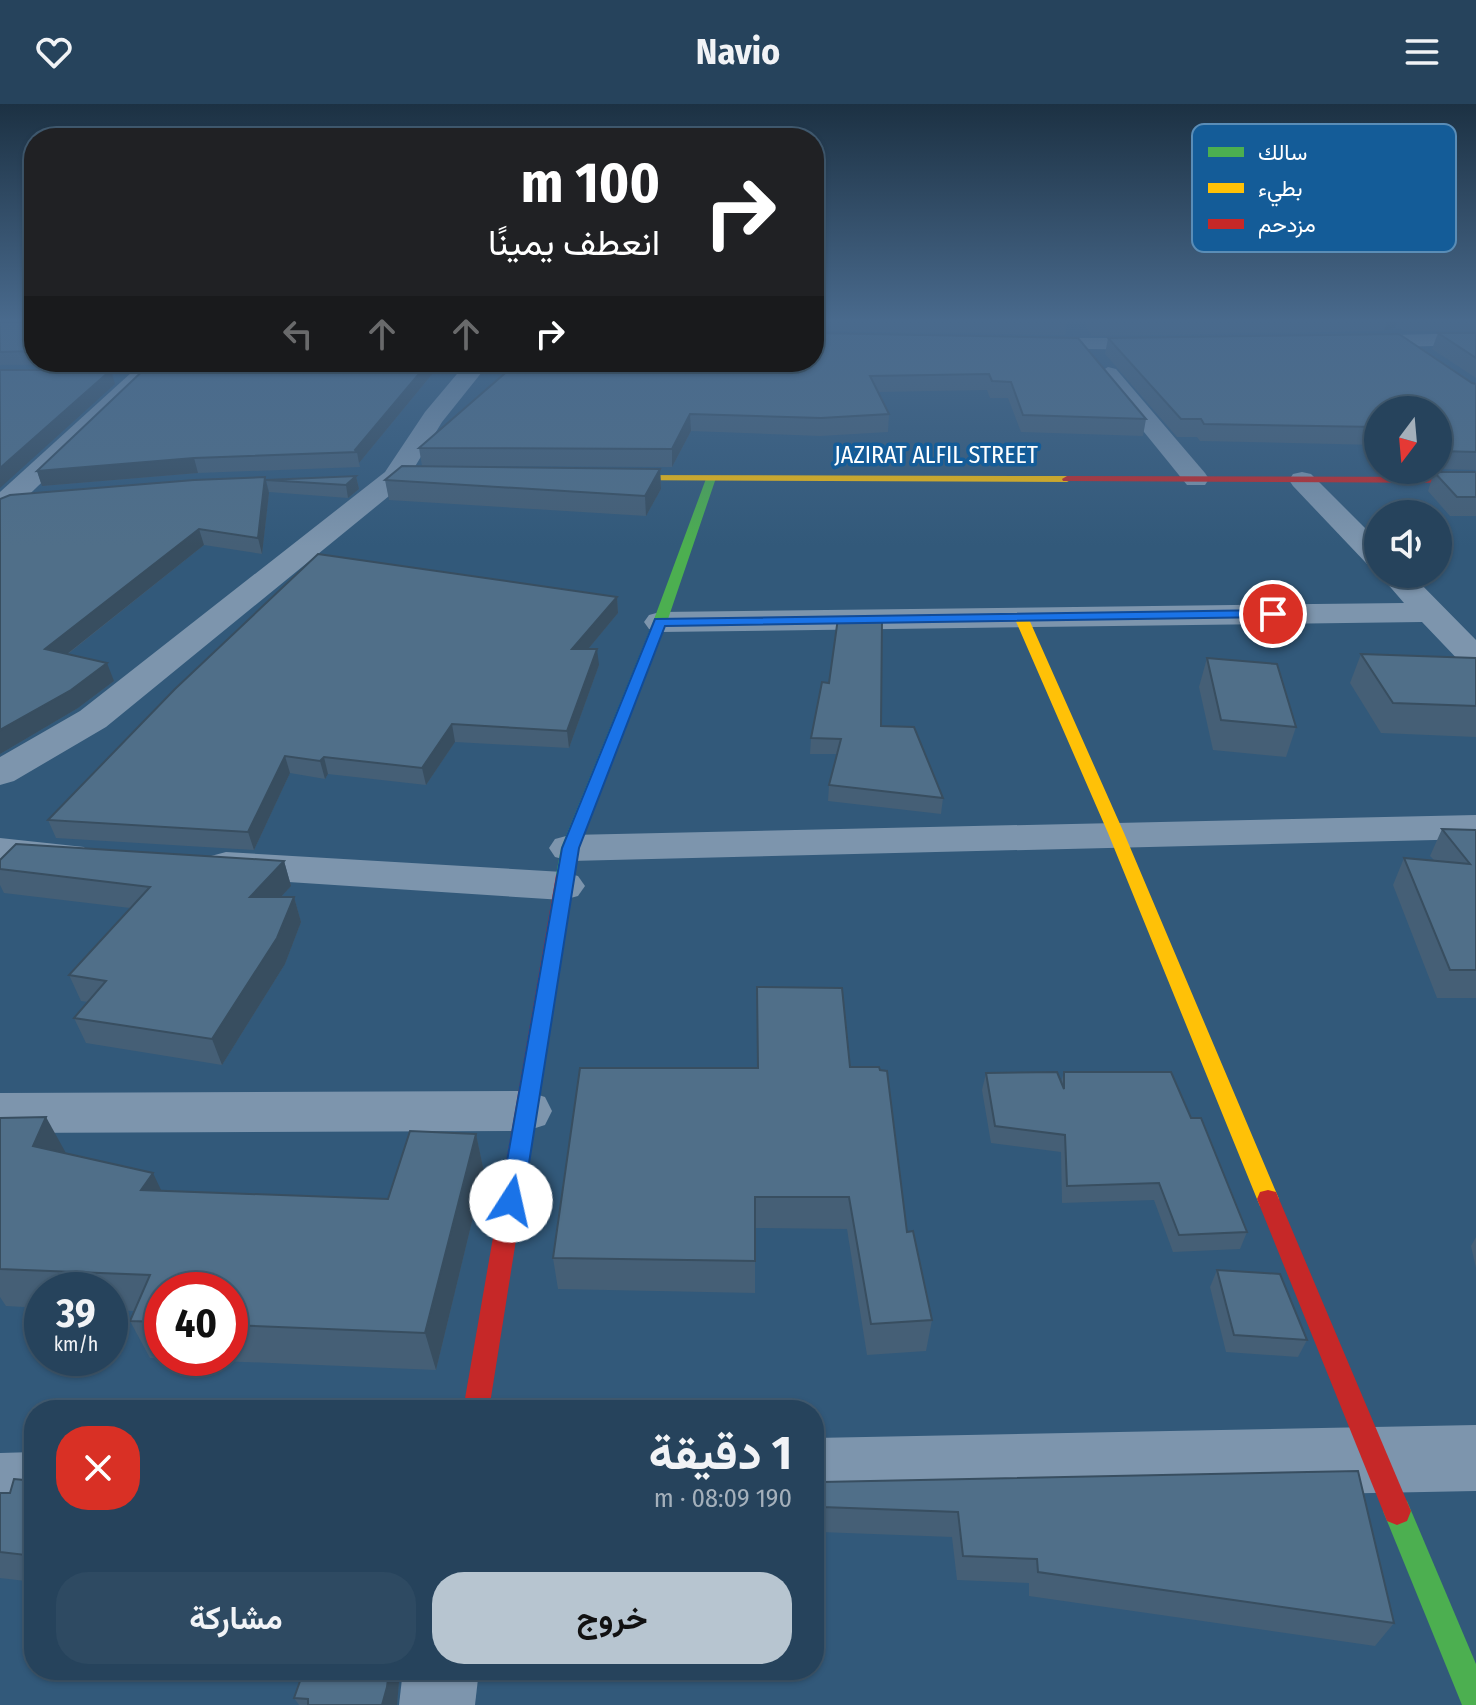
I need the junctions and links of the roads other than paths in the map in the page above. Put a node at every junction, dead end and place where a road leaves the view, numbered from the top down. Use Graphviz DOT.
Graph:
graph roads {
  1 [pos="118,397"];
  2 [pos="448,397"];
  3 [pos="1127,397"];
  4 [pos="404,477"];
  5 [pos="586,478"];
  6 [pos="711,478"];
  7 [pos="351,479"];
  8 [pos="1196,479"];
  9 [pos="1302,480"];
  10 [pos="1476,480"];
  11 [pos="55,496"];
  12 [pos="2,503"];
  13 [pos="1364,544"];
  14 [pos="1407,588"];
  15 [pos="1430,612"];
  16 [pos="1021,617"];
  17 [pos="660,622"];
  18 [pos="1476,659"];
  19 [pos="0,773"];
  20 [pos="1476,827"];
  21 [pos="1116,833"];
  22 [pos="0,851"];
  23 [pos="109,858"];
  24 [pos="188,863"];
  25 [pos="566,867"];
  26 [pos="526,1111"];
  27 [pos="0,1113"];
  28 [pos="478,1400"];
  29 [pos="1476,1458"];
  30 [pos="1377,1460"];
  31 [pos="824,1471"];
  32 [pos="24,1486"];
  33 [pos="0,1487"];
  34 [pos="440,1680"];
  35 [pos="1476,1701"];
  36 [pos="437,1705"];
  1 -- 12 [label="street"];
  2 -- 4 [label="street"];
  3 -- 8 [label="street"];
  4 -- 7 [label="street"];
  4 -- 19 [label="street"];
  5 -- 6 [label="street, JAZIRAT ALFIL STREET"];
  6 -- 8 [label="street, JAZIRAT ALFIL STREET"];
  6 -- 17 [label="street"];
  8 -- 9 [label="street, JAZIRAT ALFIL STREET"];
  9 -- 10 [label="street, JAZIRAT ALFIL STREET"];
  9 -- 13 [label="street"];
  11 -- 12 [label="street"];
  14 -- 15 [label="street"];
  15 -- 16 [label="street"];
  15 -- 18 [label="street"];
  16 -- 17 [label="street"];
  16 -- 21 [label="street"];
  17 -- 25 [label="street"];
  20 -- 21 [label="street"];
  21 -- 25 [label="street"];
  21 -- 30 [label="street"];
  22 -- 23 [label="street"];
  24 -- 25 [label="street"];
  25 -- 26 [label="street"];
  26 -- 27 [label="street"];
  26 -- 28 [label="street"];
  29 -- 30 [label="street"];
  30 -- 31 [label="street"];
  30 -- 35 [label="street"];
  32 -- 33 [label="street"];
  34 -- 36 [label="street"];
}
